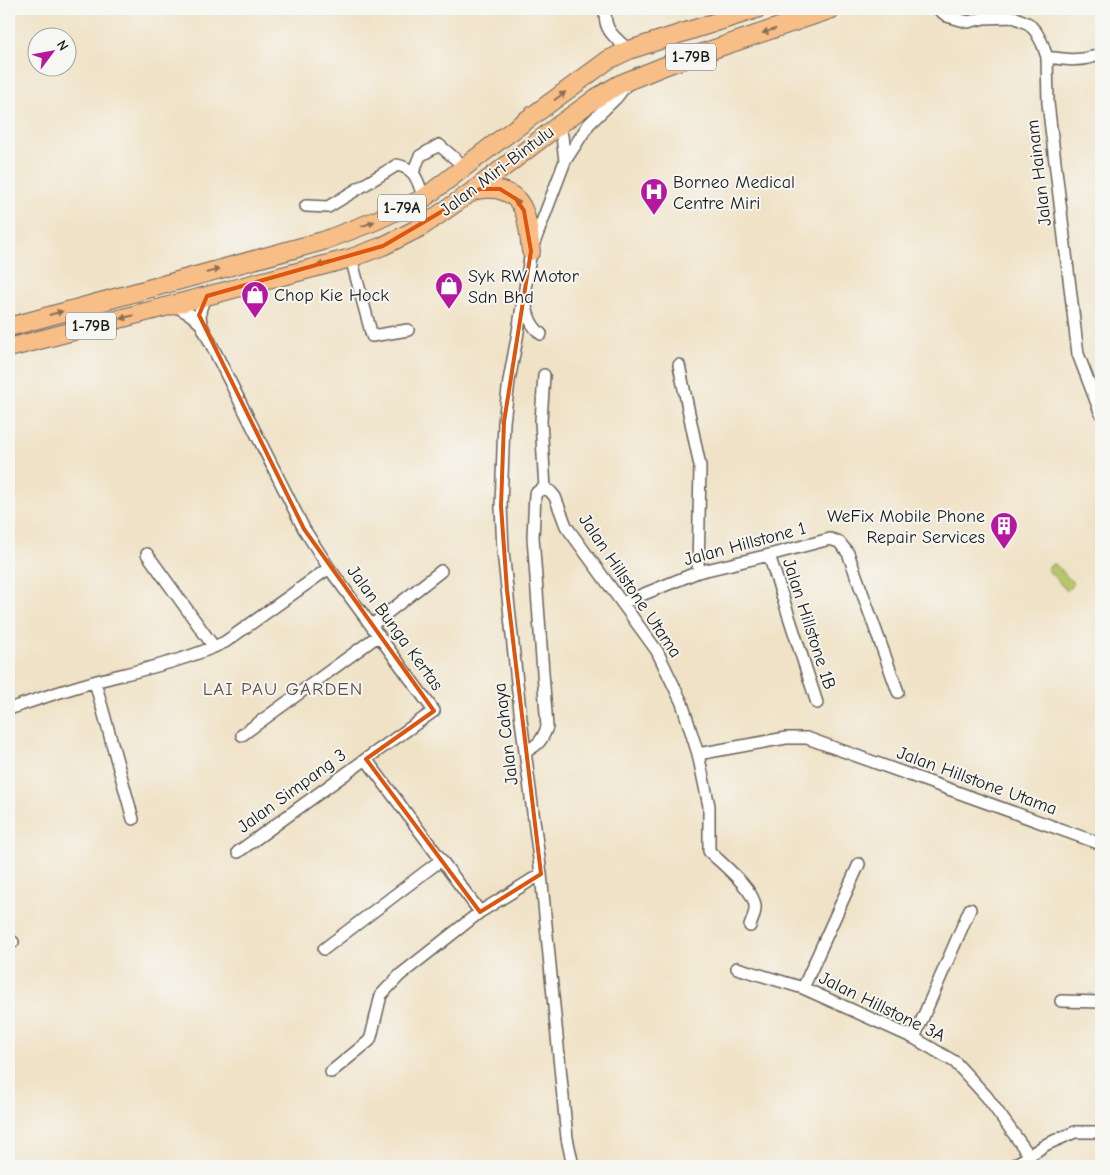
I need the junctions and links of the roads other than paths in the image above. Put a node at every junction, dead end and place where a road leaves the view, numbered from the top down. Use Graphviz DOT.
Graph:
graph roads {
  1 [pos="606,9"];
  2 [pos="757,9"];
  3 [pos="832,9"];
  4 [pos="938,9"];
  5 [pos="629,50"];
  6 [pos="1101,54"];
  7 [pos="1047,57"];
  8 [pos="630,80"];
  9 [pos="559,125"];
  10 [pos="501,139"];
  11 [pos="565,161"];
  12 [pos="465,167"];
  13 [pos="413,172"];
  14 [pos="473,191"];
  15 [pos="424,198"];
  16 [pos="306,206"];
  17 [pos="532,251"];
  18 [pos="351,258"];
  19 [pos="207,296"];
  20 [pos="524,298"];
  21 [pos="174,305"];
  22 [pos="200,324"];
  23 [pos="9,327"];
  24 [pos="408,330"];
  25 [pos="541,334"];
  26 [pos="9,348"];
  27 [pos="679,365"];
  28 [pos="544,375"];
  29 [pos="1101,414"];
  30 [pos="545,489"];
  31 [pos="147,554"];
  32 [pos="769,555"];
  33 [pos="329,568"];
  34 [pos="441,571"];
  35 [pos="698,572"];
  36 [pos="622,603"];
  37 [pos="372,625"];
  38 [pos="379,635"];
  39 [pos="214,647"];
  40 [pos="95,682"];
  41 [pos="898,692"];
  42 [pos="817,703"];
  43 [pos="9,708"];
  44 [pos="242,735"];
  45 [pos="525,752"];
  46 [pos="698,754"];
  47 [pos="366,759"];
  48 [pos="133,819"];
  49 [pos="1101,844"];
  50 [pos="238,852"];
  51 [pos="441,860"];
  52 [pos="859,864"];
  53 [pos="541,874"];
  54 [pos="970,908"];
  55 [pos="480,912"];
  56 [pos="750,926"];
  57 [pos="324,949"];
  58 [pos="737,968"];
  59 [pos="803,988"];
  60 [pos="1061,1002"];
  61 [pos="1101,1002"];
  62 [pos="914,1038"];
  63 [pos="331,1072"];
  64 [pos="1101,1132"];
  65 [pos="1029,1155"];
  66 [pos="573,1166"];
  67 [pos="1013,1166"];
  1 -- 5 [label="street"];
  2 -- 5 [label="highway, Jalan Miri-Bintulu / 1-79A"];
  3 -- 8 [label="highway, Jalan Miri-Bintulu / 1-79B, one-way"];
  4 -- 7 [label="street, Jalan Hainam"];
  10 -- 5 [label="highway, Jalan Miri-Bintulu / 1-79A, one-way"];
  6 -- 7 [label="street"];
  7 -- 29 [label="street, Jalan Hainam"];
  8 -- 9 [label="highway, Jalan Miri-Bintulu / 1-79B"];
  8 -- 11 [label="street"];
  9 -- 10 [label="highway"];
  9 -- 11 [label="street"];
  9 -- 14 [label="highway, Jalan Miri-Bintulu / 1-79B"];
  10 -- 12 [label="highway, Jalan Miri-Bintulu / 1-79A"];
  11 -- 17 [label="street, Jalan Cahaya"];
  12 -- 13 [label="street"];
  12 -- 15 [label="highway, Jalan Miri-Bintulu / 1-79A"];
  13 -- 15 [label="street"];
  13 -- 16 [label="street"];
  17 -- 14 [label="highway, one-way"];
  14 -- 18 [label="highway, Jalan Miri-Bintulu / 1-79B"];
  23 -- 15 [label="highway, Jalan Miri-Bintulu / 1-79A, one-way"];
  17 -- 20 [label="street, Jalan Cahaya"];
  18 -- 19 [label="highway, Jalan Miri-Bintulu / 1-79B, one-way"];
  18 -- 24 [label="street"];
  19 -- 21 [label="highway, Jalan Miri-Bintulu / 1-79B"];
  19 -- 22 [label="street"];
  20 -- 25 [label="street"];
  20 -- 45 [label="street, Jalan Cahaya"];
  21 -- 22 [label="street, Jalan Bunga Kertas"];
  21 -- 26 [label="highway, Jalan Miri-Bintulu / 1-79B, one-way"];
  22 -- 33 [label="street, Jalan Bunga Kertas"];
  27 -- 35 [label="street"];
  28 -- 30 [label="street"];
  30 -- 36 [label="street, Jalan Hillstone Utama"];
  30 -- 45 [label="street"];
  31 -- 39 [label="street"];
  32 -- 35 [label="street, Jalan Hillstone 1"];
  32 -- 41 [label="street, Jalan Hillstone 1"];
  32 -- 42 [label="street, Jalan Hillstone 1B"];
  33 -- 37 [label="street, Jalan Bunga Kertas"];
  33 -- 39 [label="street"];
  34 -- 37 [label="street"];
  35 -- 36 [label="street, Jalan Hillstone 1"];
  36 -- 46 [label="street, Jalan Hillstone Utama"];
  37 -- 38 [label="street, Jalan Bunga Kertas"];
  38 -- 44 [label="street"];
  38 -- 47 [label="street, Jalan Bunga Kertas"];
  39 -- 40 [label="street"];
  40 -- 43 [label="street"];
  40 -- 48 [label="street"];
  45 -- 53 [label="street, Jalan Cahaya"];
  46 -- 49 [label="street, Jalan Hillstone Utama"];
  46 -- 56 [label="street"];
  47 -- 50 [label="street, Jalan Simpang 3"];
  47 -- 51 [label="street"];
  51 -- 55 [label="street"];
  51 -- 57 [label="street"];
  52 -- 59 [label="street"];
  53 -- 55 [label="street"];
  53 -- 66 [label="street, Jalan Cahaya"];
  54 -- 62 [label="street"];
  55 -- 63 [label="street"];
  58 -- 59 [label="street, Jalan Hillstone 3A"];
  59 -- 62 [label="street, Jalan Hillstone 3A"];
  60 -- 61 [label="street"];
  62 -- 65 [label="street, Jalan Hillstone 3A"];
  64 -- 65 [label="street"];
  65 -- 67 [label="street"];
}
